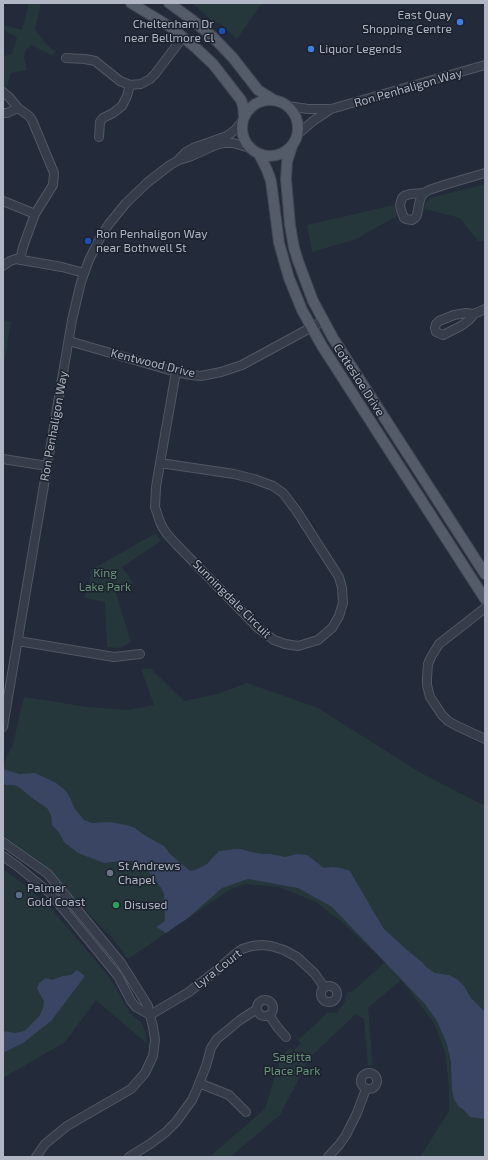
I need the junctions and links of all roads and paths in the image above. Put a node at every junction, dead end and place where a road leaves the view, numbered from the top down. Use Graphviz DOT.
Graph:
graph roads {
  1 [pos="132,3"];
  2 [pos="169,3"];
  3 [pos="183,37"];
  4 [pos="66,58"];
  5 [pos="485,65"];
  6 [pos="130,85"];
  7 [pos="3,92"];
  8 [pos="274,100"];
  9 [pos="288,106"];
  10 [pos="18,108"];
  11 [pos="331,109"];
  12 [pos="3,113"];
  13 [pos="243,119"];
  14 [pos="298,134"];
  15 [pos="99,137"];
  16 [pos="292,146"];
  17 [pos="250,148"];
  18 [pos="259,154"];
  19 [pos="179,160"];
  20 [pos="485,173"];
  21 [pos="424,193"];
  22 [pos="3,201"];
  23 [pos="35,214"];
  24 [pos="20,260"];
  25 [pos="3,266"];
  26 [pos="84,273"];
  27 [pos="485,309"];
  28 [pos="474,314"];
  29 [pos="323,321"];
  30 [pos="311,328"];
  31 [pos="68,341"];
  32 [pos="176,372"];
  33 [pos="3,459"];
  34 [pos="160,463"];
  35 [pos="47,466"];
  36 [pos="485,574"];
  37 [pos="485,599"];
  38 [pos="485,608"];
  39 [pos="18,641"];
  40 [pos="140,654"];
  41 [pos="3,727"];
  42 [pos="485,739"];
  43 [pos="3,842"];
  44 [pos="3,856"];
  45 [pos="324,987"];
  46 [pos="257,1009"];
  47 [pos="150,1015"];
  48 [pos="269,1015"];
  49 [pos="286,1037"];
  50 [pos="200,1083"];
  51 [pos="366,1089"];
  52 [pos="246,1112"];
  53 [pos="36,1157"];
  54 [pos="129,1157"];
  55 [pos="328,1157"];
  1 -- 3 [label="main road"];
  2 -- 8 [label="main road"];
  3 -- 6 [label="street"];
  3 -- 13 [label="main road"];
  4 -- 6 [label="street"];
  5 -- 11 [label="street, Ron Penhaligon Way"];
  6 -- 15 [label="street"];
  7 -- 10 [label="street"];
  8 -- 9 [label="main road"];
  8 -- 13 [label="main road"];
  9 -- 11 [label="street, Ron Penhaligon Way"];
  9 -- 14 [label="main road"];
  10 -- 12 [label="street"];
  10 -- 23 [label="street"];
  11 -- 14 [label="street, Ron Penhaligon Way"];
  13 -- 17 [label="main road"];
  13 -- 19 [label="street, Ron Penhaligon Way"];
  14 -- 16 [label="main road"];
  16 -- 18 [label="main road"];
  16 -- 29 [label="main road, Cottesloe Drive"];
  17 -- 18 [label="main road"];
  17 -- 19 [label="street, Ron Penhaligon Way"];
  18 -- 30 [label="main road, Cottesloe Drive"];
  19 -- 26 [label="street, Ron Penhaligon Way"];
  20 -- 21 [label="street"];
  22 -- 23 [label="street"];
  23 -- 24 [label="street"];
  24 -- 25 [label="street"];
  24 -- 26 [label="street"];
  26 -- 31 [label="street, Ron Penhaligon Way"];
  27 -- 28 [label="street"];
  29 -- 30 [label="street, Kentwood Drive"];
  29 -- 36 [label="main road, Cottesloe Drive"];
  30 -- 32 [label="street, Kentwood Drive"];
  30 -- 37 [label="main road, Cottesloe Drive"];
  31 -- 32 [label="street, Kentwood Drive"];
  31 -- 35 [label="street, Ron Penhaligon Way"];
  32 -- 34 [label="street, Sunningdale Circuit"];
  33 -- 35 [label="street"];
  34 -- 34 [label="street, Sunningdale Circuit"];
  35 -- 39 [label="street, Ron Penhaligon Way"];
  38 -- 42 [label="street"];
  39 -- 40 [label="street"];
  39 -- 41 [label="street, Ron Penhaligon Way"];
  43 -- 47 [label="street"];
  44 -- 47 [label="street"];
  45 -- 47 [label="street, Lyra Court"];
  46 -- 48 [label="street"];
  46 -- 48 [label="street"];
  46 -- 50 [label="street"];
  47 -- 53 [label="street"];
  48 -- 49 [label="street"];
  50 -- 52 [label="street"];
  50 -- 54 [label="street"];
  51 -- 55 [label="street"];
}
